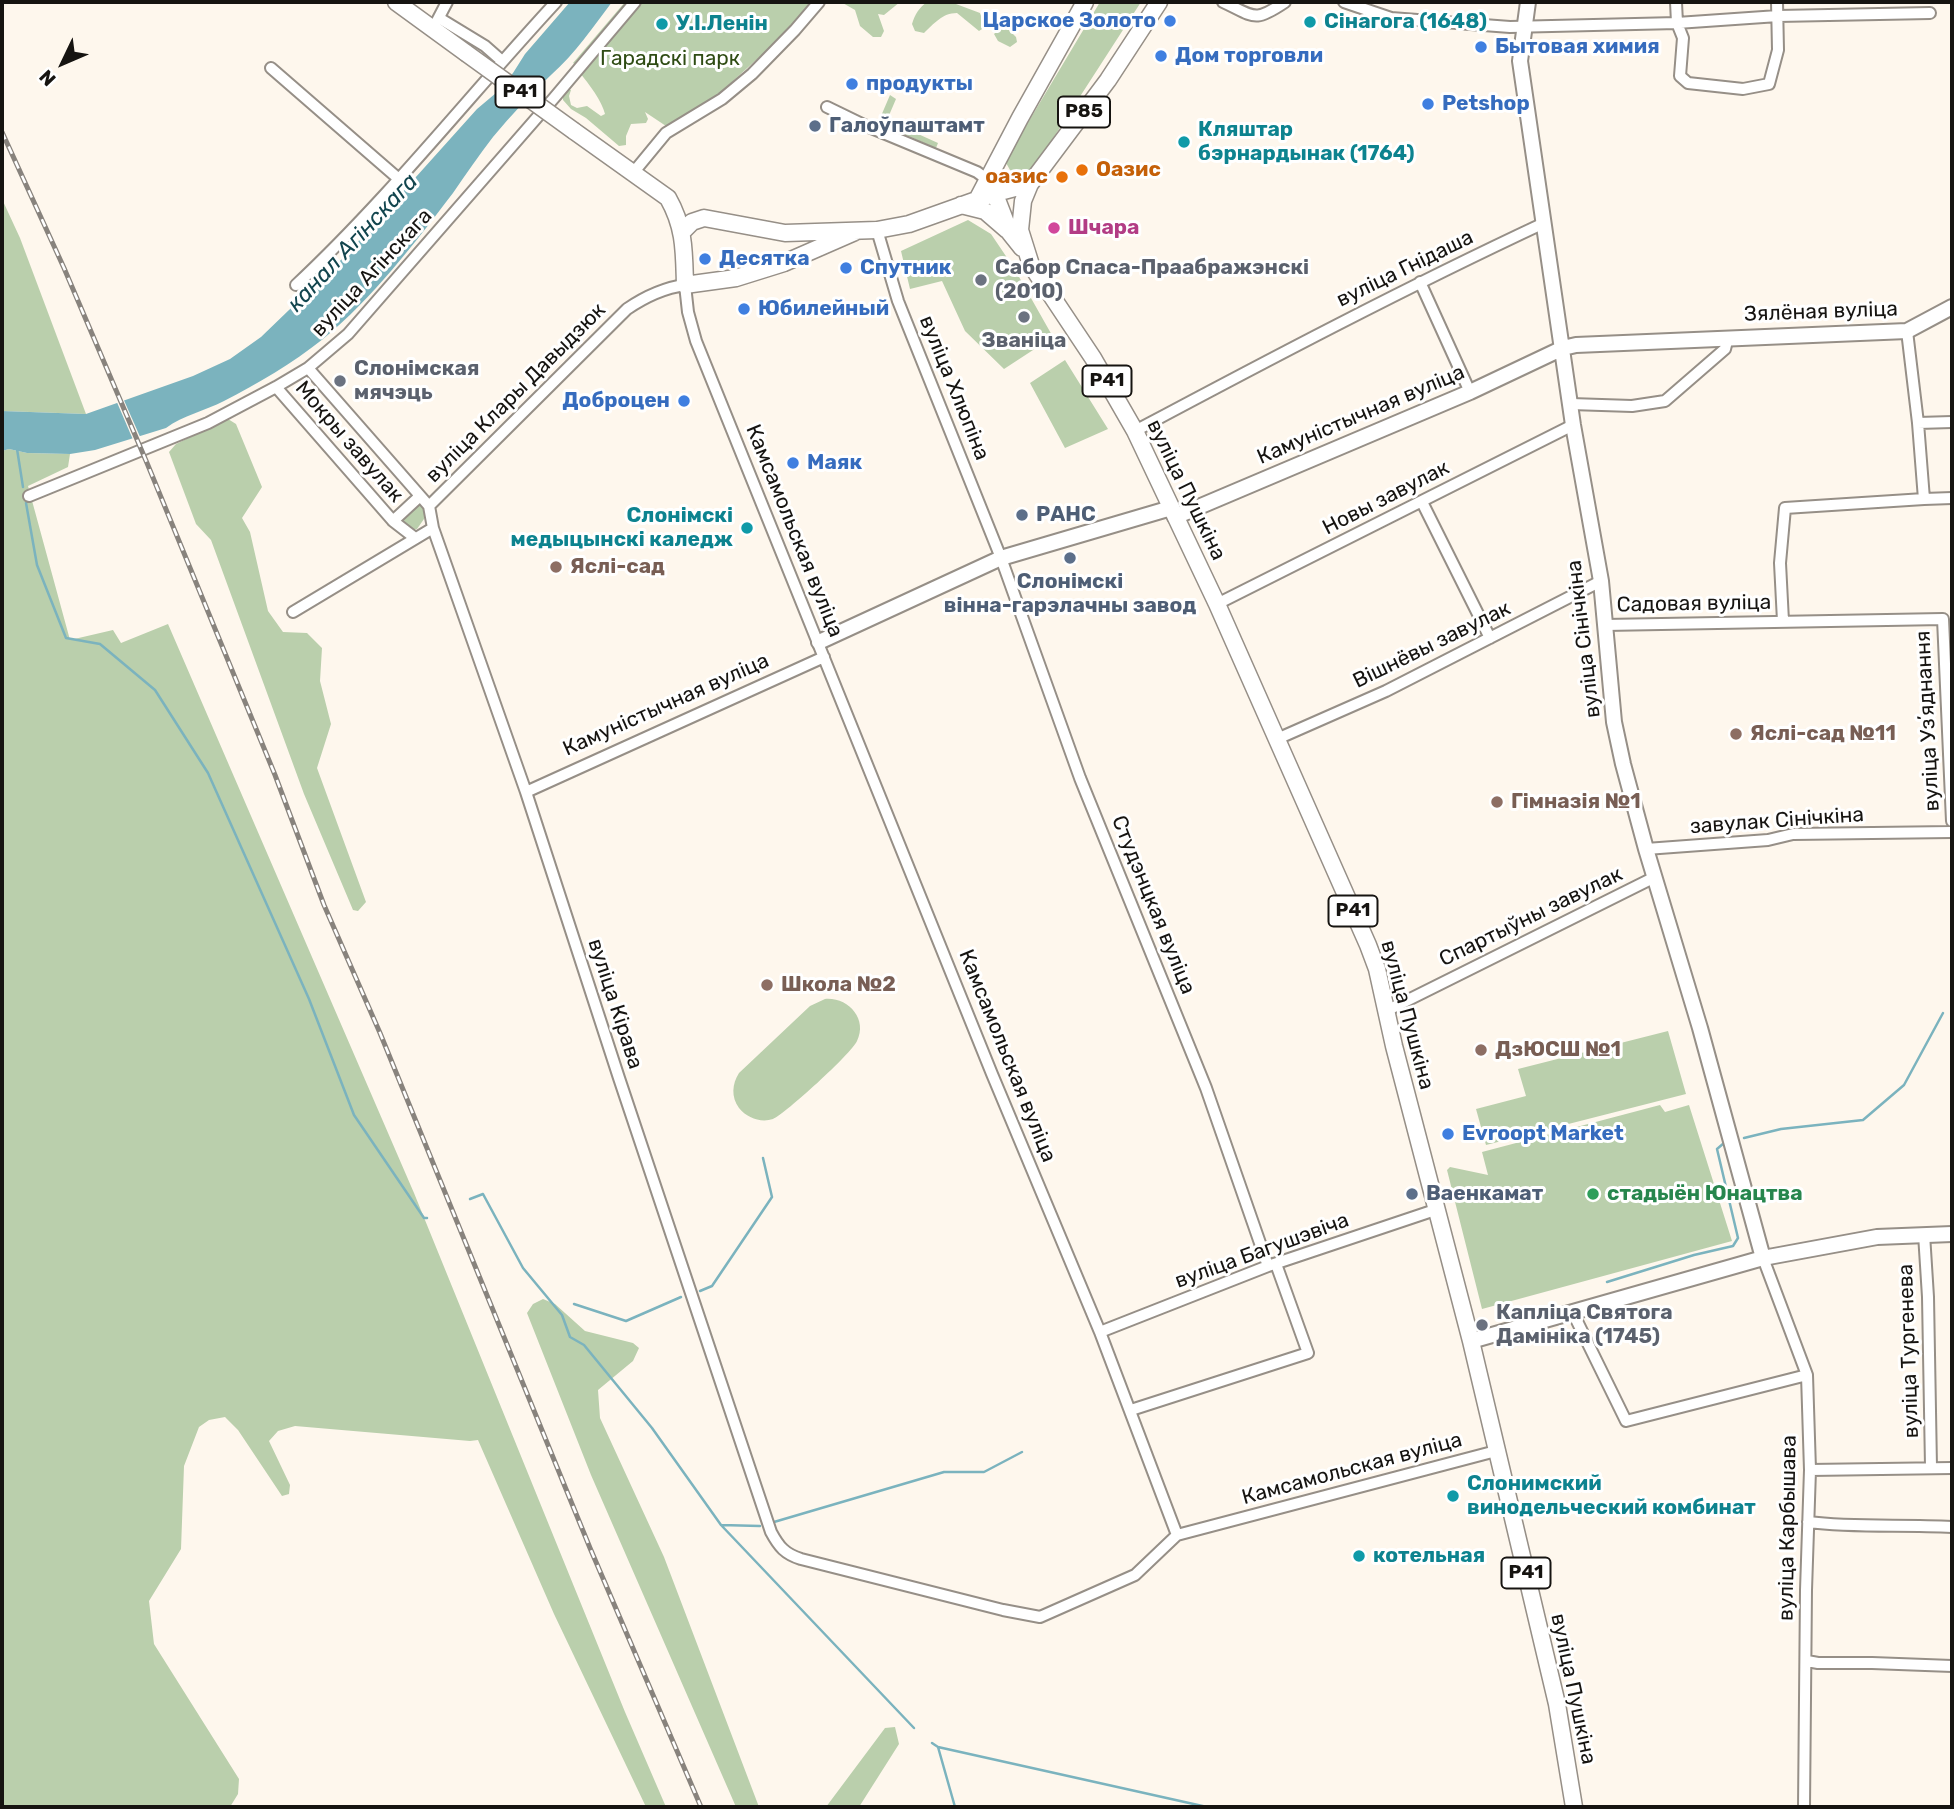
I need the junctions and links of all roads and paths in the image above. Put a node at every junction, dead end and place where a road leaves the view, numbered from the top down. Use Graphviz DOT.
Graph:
graph roads {
  1 [pos="396,2"];
  2 [pos="447,2"];
  3 [pos="556,2"];
  4 [pos="635,2"];
  5 [pos="819,2"];
  6 [pos="1085,2"];
  7 [pos="1159,2"];
  8 [pos="1223,2"];
  9 [pos="1285,2"];
  10 [pos="1346,2"];
  11 [pos="1528,2"];
  12 [pos="1676,2"];
  13 [pos="1777,2"];
  14 [pos="1930,13"];
  15 [pos="1778,16"];
  16 [pos="436,23"];
  17 [pos="1677,23"];
  18 [pos="1523,27"];
  19 [pos="502,61"];
  20 [pos="271,68"];
  21 [pos="827,107"];
  22 [pos="1000,154"];
  23 [pos="633,173"];
  24 [pos="400,180"];
  25 [pos="1026,185"];
  26 [pos="992,187"];
  27 [pos="668,198"];
  28 [pos="969,203"];
  29 [pos="704,218"];
  30 [pos="1544,223"];
  31 [pos="877,230"];
  32 [pos="683,231"];
  33 [pos="855,232"];
  34 [pos="1015,232"];
  35 [pos="785,233"];
  36 [pos="784,262"];
  37 [pos="1420,282"];
  38 [pos="296,285"];
  39 [pos="685,285"];
  40 [pos="1952,307"];
  41 [pos="1907,331"];
  42 [pos="1728,337"];
  43 [pos="1563,348"];
  44 [pos="307,368"];
  45 [pos="276,387"];
  46 [pos="1470,392"];
  47 [pos="1571,404"];
  48 [pos="1952,422"];
  49 [pos="1918,423"];
  50 [pos="1573,425"];
  51 [pos="1135,431"];
  52 [pos="29,496"];
  53 [pos="420,496"];
  54 [pos="1952,498"];
  55 [pos="1924,499"];
  56 [pos="1422,502"];
  57 [pos="429,506"];
  58 [pos="1173,512"];
  59 [pos="393,521"];
  60 [pos="433,528"];
  61 [pos="415,538"];
  62 [pos="1001,558"];
  63 [pos="1601,581"];
  64 [pos="1217,604"];
  65 [pos="293,612"];
  66 [pos="1943,619"];
  67 [pos="1783,621"];
  68 [pos="1605,625"];
  69 [pos="1490,638"];
  70 [pos="822,650"];
  71 [pos="1278,739"];
  72 [pos="526,792"];
  73 [pos="1952,821"];
  74 [pos="1952,832"];
  75 [pos="1646,849"];
  76 [pos="1655,877"];
  77 [pos="1386,1011"];
  78 [pos="1438,1209"];
  79 [pos="1924,1234"];
  80 [pos="1952,1234"];
  81 [pos="1763,1258"];
  82 [pos="1272,1265"];
  83 [pos="1573,1312"];
  84 [pos="1100,1332"];
  85 [pos="1471,1340"];
  86 [pos="1807,1375"];
  87 [pos="1131,1410"];
  88 [pos="1496,1451"];
  89 [pos="1931,1468"];
  90 [pos="1952,1468"];
  91 [pos="1810,1470"];
  92 [pos="1808,1522"];
  93 [pos="1952,1527"];
  94 [pos="1177,1535"];
  95 [pos="1807,1661"];
  96 [pos="1952,1666"];
  97 [pos="1574,1807"];
  98 [pos="1804,1807"];
  1 -- 16 [label="main road, Р41"];
  2 -- 16 [label="street"];
  3 -- 19 [label="street, вуліца Агінскага"];
  4 -- 44 [label="street, вуліца Агінскага"];
  5 -- 23 [label="street"];
  6 -- 22 [label="main road, Р85"];
  7 -- 25 [label="main road, Р85"];
  8 -- 9 [label="street"];
  10 -- 18 [label="street"];
  11 -- 18 [label="street, вуліца Сінічкіна"];
  12 -- 17 [label="street"];
  13 -- 15 [label="street"];
  14 -- 15 [label="street"];
  15 -- 17 [label="street"];
  15 -- 17 [label="street"];
  16 -- 19 [label="street"];
  16 -- 23 [label="main road, Р41, bridge"];
  17 -- 18 [label="street"];
  18 -- 30 [label="street, вуліца Сінічкіна"];
  19 -- 24 [label="street, вуліца Агінскага"];
  20 -- 24 [label="street"];
  21 -- 26 [label="street"];
  22 -- 25 [label="main road"];
  22 -- 26 [label="main road"];
  23 -- 27 [label="main road, Р41"];
  24 -- 38 [label="street, вуліца Агінскага"];
  25 -- 26 [label="main road"];
  25 -- 34 [label="main road, вуліца Пушкіна / Р41"];
  26 -- 28 [label="main road"];
  26 -- 34 [label="main road, Р41"];
  27 -- 29 [label="main road, Р41"];
  27 -- 32 [label="main road, Р41"];
  28 -- 31 [label="main road, Р41"];
  28 -- 34 [label="main road"];
  29 -- 32 [label="main road"];
  29 -- 35 [label="main road, Р41"];
  30 -- 37 [label="street, вуліца Гнідаша"];
  30 -- 43 [label="street, вуліца Сінічкіна"];
  31 -- 33 [label="main road, Р41"];
  31 -- 62 [label="street, вуліца Хлюпіна"];
  32 -- 39 [label="main road, Р41"];
  33 -- 35 [label="main road, Р41"];
  33 -- 36 [label="main road, Р41"];
  34 -- 51 [label="main road, вуліца Пушкіна / Р41"];
  35 -- 36 [label="main road"];
  36 -- 39 [label="main road, Р41"];
  37 -- 46 [label="street"];
  37 -- 51 [label="street, вуліца Гнідаша"];
  39 -- 57 [label="street, вуліца Клары Давыдзюк"];
  39 -- 70 [label="street, Камсамольская вуліца"];
  40 -- 41 [label="street, Зялёная вуліца"];
  41 -- 42 [label="street, Зялёная вуліца"];
  41 -- 49 [label="street"];
  42 -- 43 [label="street, Зялёная вуліца"];
  42 -- 47 [label="street, Зялёная вуліца"];
  43 -- 46 [label="street, Камуністычная вуліца"];
  43 -- 47 [label="street, вуліца Сінічкіна"];
  44 -- 45 [label="street, вуліца Агінскага"];
  44 -- 53 [label="street"];
  45 -- 52 [label="street, вуліца Агінскага"];
  45 -- 59 [label="street, Мокры завулак"];
  46 -- 58 [label="street, Камуністычная вуліца"];
  47 -- 50 [label="street, вуліца Сінічкіна"];
  48 -- 49 [label="street"];
  49 -- 55 [label="street"];
  50 -- 56 [label="street, Новы завулак"];
  50 -- 63 [label="street, вуліца Сінічкіна"];
  51 -- 58 [label="main road, вуліца Пушкіна / Р41"];
  53 -- 57 [label="street"];
  53 -- 59 [label="street"];
  54 -- 55 [label="street"];
  55 -- 67 [label="street, Садовая вуліца"];
  56 -- 64 [label="street, Новы завулак"];
  56 -- 69 [label="street"];
  57 -- 60 [label="street, вуліца Клары Давыдзюк"];
  58 -- 62 [label="street, Камуністычная вуліца"];
  58 -- 64 [label="main road, вуліца Пушкіна / Р41"];
  59 -- 61 [label="street, Мокры завулак"];
  60 -- 61 [label="street"];
  60 -- 72 [label="street, вуліца Кірава"];
  61 -- 65 [label="street"];
  62 -- 70 [label="street, Камуністычная вуліца"];
  62 -- 82 [label="street, Студэнцкая вуліца"];
  63 -- 68 [label="street, вуліца Сінічкіна"];
  63 -- 69 [label="street, Вішнёвы завулак"];
  64 -- 71 [label="main road, вуліца Пушкіна / Р41"];
  66 -- 67 [label="street, Садовая вуліца"];
  66 -- 73 [label="street, вуліца Узʼяднання"];
  67 -- 68 [label="street, Садовая вуліца"];
  68 -- 75 [label="street, вуліца Сінічкіна"];
  69 -- 71 [label="street, Вішнёвы завулак"];
  70 -- 72 [label="street, Камуністычная вуліца"];
  70 -- 84 [label="street, Камсамольская вуліца"];
  71 -- 77 [label="main road, вуліца Пушкіна / Р41"];
  72 -- 94 [label="street, вуліца Кірава"];
  74 -- 75 [label="street, завулак Сінічкіна"];
  75 -- 76 [label="street, вуліца Сінічкіна"];
  76 -- 77 [label="street, Спартыўны завулак"];
  76 -- 81 [label="street, вуліца Сінічкіна"];
  77 -- 78 [label="main road, вуліца Пушкіна / Р41"];
  78 -- 82 [label="street, вуліца Багушэвіча"];
  78 -- 85 [label="main road, вуліца Пушкіна / Р41"];
  79 -- 80 [label="street"];
  79 -- 81 [label="street"];
  79 -- 89 [label="street, вуліца Тургенева"];
  81 -- 83 [label="street"];
  81 -- 86 [label="street, вуліца Карбышава"];
  82 -- 84 [label="street, вуліца Багушэвіча"];
  82 -- 87 [label="street, Студэнцкая вуліца"];
  83 -- 85 [label="street"];
  83 -- 86 [label="street"];
  84 -- 87 [label="street, Камсамольская вуліца"];
  85 -- 88 [label="main road, вуліца Пушкіна / Р41"];
  86 -- 91 [label="street, вуліца Карбышава"];
  87 -- 94 [label="street, Камсамольская вуліца"];
  88 -- 94 [label="street, Камсамольская вуліца"];
  88 -- 97 [label="main road, вуліца Пушкіна / Р41"];
  89 -- 90 [label="street"];
  89 -- 91 [label="street"];
  91 -- 92 [label="street, вуліца Карбышава"];
  92 -- 93 [label="street"];
  92 -- 95 [label="street, вуліца Карбышава"];
  95 -- 96 [label="street"];
  95 -- 98 [label="street, вуліца Карбышава"];
}
